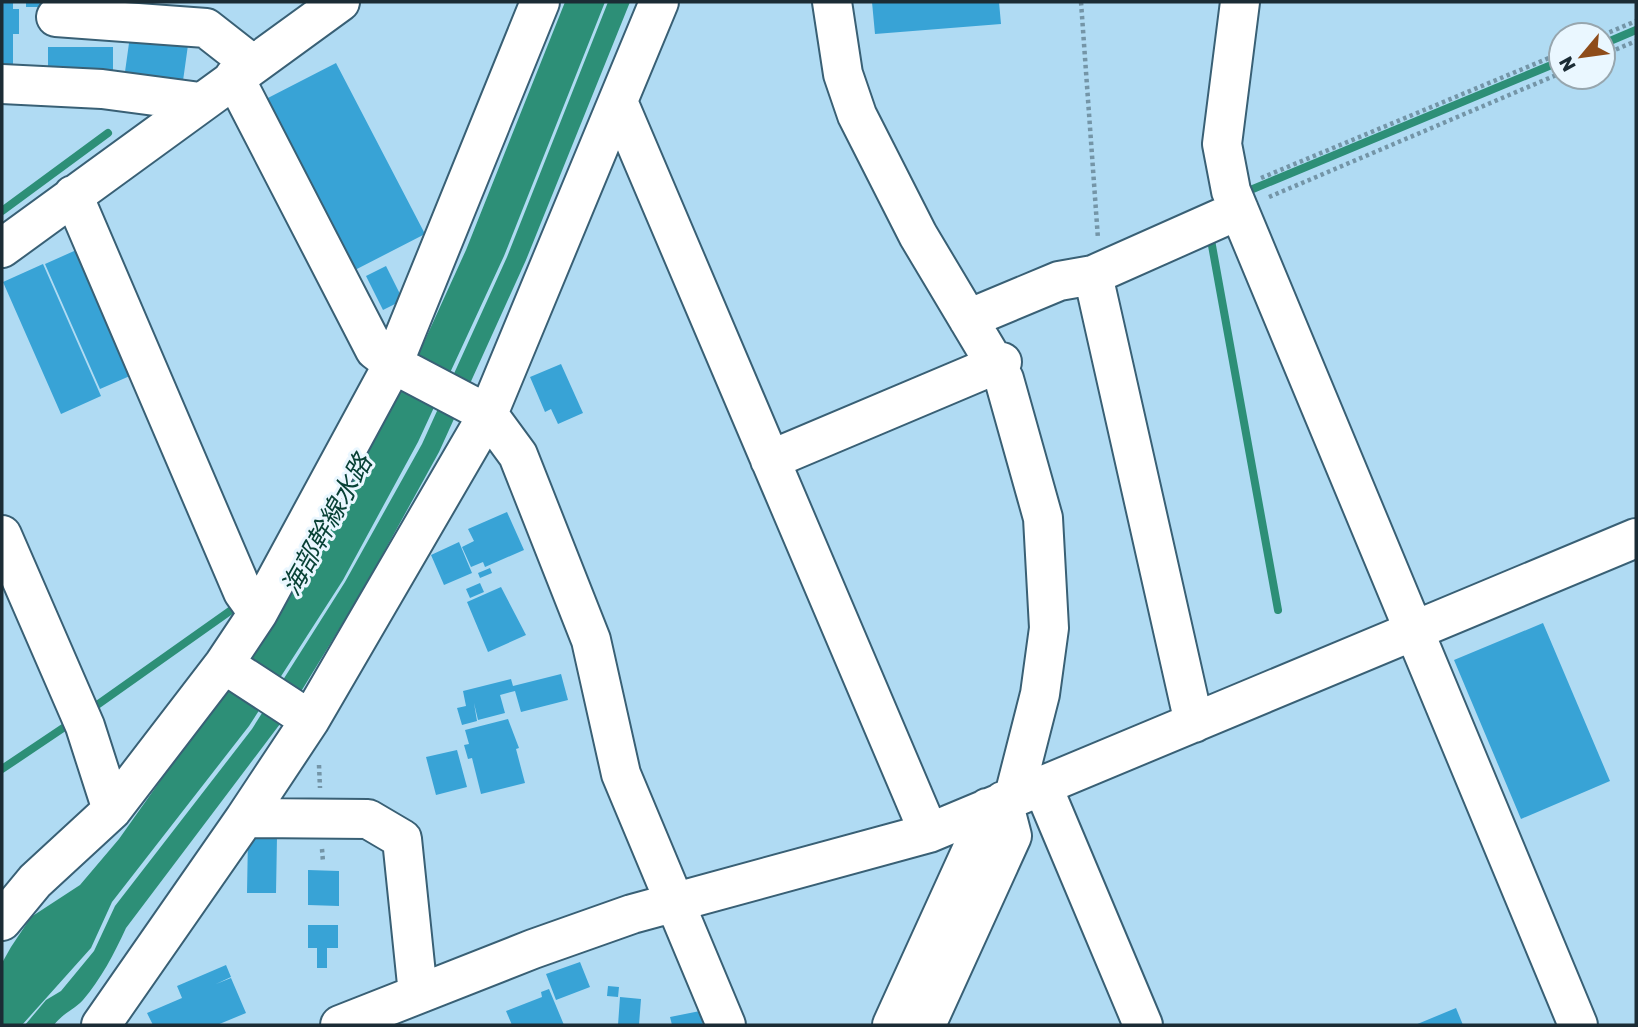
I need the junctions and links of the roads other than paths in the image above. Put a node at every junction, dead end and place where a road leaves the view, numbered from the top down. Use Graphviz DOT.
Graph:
graph roads {
  1 [pos="340,2"];
  2 [pos="540,2"];
  3 [pos="659,2"];
  4 [pos="832,2"];
  5 [pos="1240,2"];
  6 [pos="56,17"];
  7 [pos="243,71"];
  8 [pos="2,84"];
  9 [pos="200,102"];
  10 [pos="619,104"];
  11 [pos="73,195"];
  12 [pos="1235,200"];
  13 [pos="2,247"];
  14 [pos="1097,273"];
  15 [pos="968,318"];
  16 [pos="999,363"];
  17 [pos="399,368"];
  18 [pos="482,410"];
  19 [pos="771,460"];
  20 [pos="2,535"];
  21 [pos="1636,538"];
  22 [pos="258,613"];
  23 [pos="1415,631"];
  24 [pos="229,667"];
  25 [pos="307,718"];
  26 [pos="1194,723"];
  27 [pos="1012,798"];
  28 [pos="111,810"];
  29 [pos="245,818"];
  30 [pos="929,833"];
  31 [pos="674,903"];
  32 [pos="2,921"];
  33 [pos="418,994"];
  34 [pos="386,1017"];
  35 [pos="100,1025"];
  36 [pos="340,1025"];
  37 [pos="726,1025"];
  38 [pos="892,1025"];
  39 [pos="926,1025"];
  40 [pos="1143,1025"];
  41 [pos="1578,1025"];
  1 -- 7 [label="street"];
  2 -- 17 [label="street"];
  3 -- 10 [label="street"];
  4 -- 15 [label="street"];
  5 -- 12 [label="street"];
  6 -- 7 [label="street"];
  7 -- 9 [label="street"];
  7 -- 17 [label="street"];
  8 -- 9 [label="street"];
  9 -- 11 [label="street"];
  10 -- 18 [label="street"];
  10 -- 19 [label="street"];
  11 -- 13 [label="street"];
  11 -- 22 [label="street"];
  12 -- 14 [label="street"];
  12 -- 23 [label="street"];
  14 -- 15 [label="street"];
  14 -- 26 [label="street"];
  15 -- 16 [label="street"];
  16 -- 19 [label="street"];
  16 -- 27 [label="street"];
  17 -- 18 [label="street"];
  17 -- 22 [label="street"];
  18 -- 25 [label="street"];
  18 -- 31 [label="street"];
  19 -- 30 [label="street"];
  20 -- 28 [label="street"];
  21 -- 23 [label="street"];
  22 -- 24 [label="street"];
  23 -- 26 [label="street"];
  23 -- 41 [label="street"];
  24 -- 25 [label="street"];
  24 -- 28 [label="street"];
  25 -- 29 [label="street"];
  26 -- 27 [label="street"];
  27 -- 30 [label="street"];
  27 -- 38 [label="street"];
  27 -- 39 [label="street"];
  27 -- 40 [label="street"];
  28 -- 32 [label="street"];
  29 -- 33 [label="street"];
  29 -- 35 [label="street"];
  30 -- 31 [label="street"];
  31 -- 33 [label="street"];
  31 -- 37 [label="street"];
  33 -- 34 [label="street"];
  34 -- 36 [label="street"];
}
